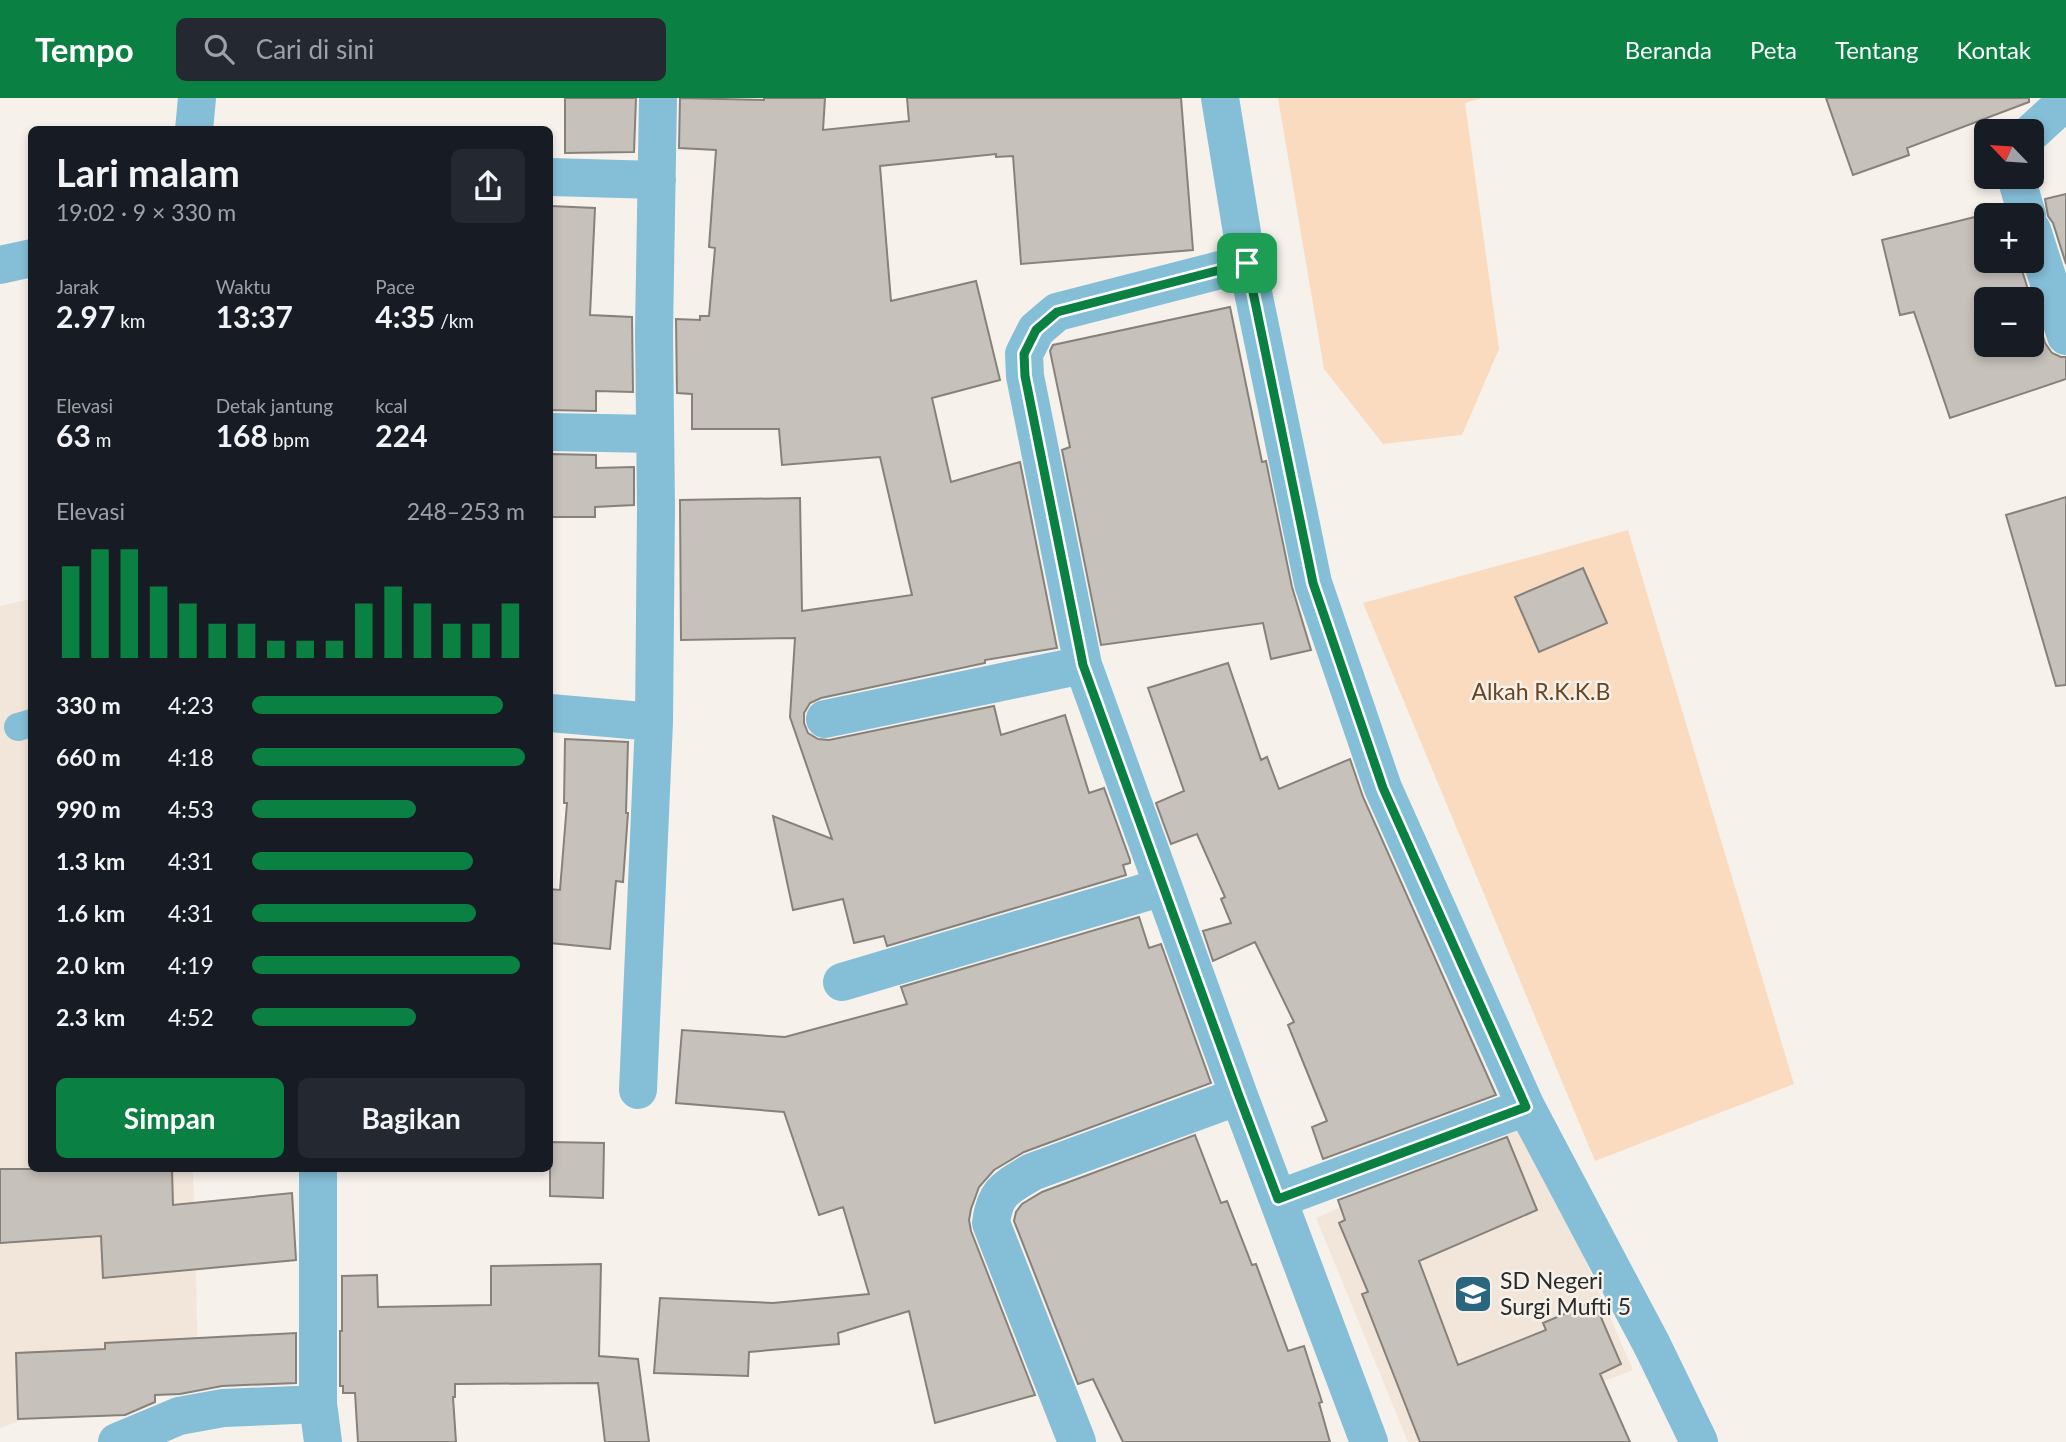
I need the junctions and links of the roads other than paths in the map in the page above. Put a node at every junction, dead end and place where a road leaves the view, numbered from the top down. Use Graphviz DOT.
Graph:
graph roads {
  1 [pos="197,98"];
  2 [pos="658,98"];
  3 [pos="1220,98"];
  4 [pos="2066,101"];
  5 [pos="2044,121"];
  6 [pos="194,126"];
  7 [pos="553,177"];
  8 [pos="657,180"];
  9 [pos="28,259"];
  10 [pos="1247,263"];
  11 [pos="0,265"];
  12 [pos="2044,267"];
  13 [pos="2066,335"];
  14 [pos="553,432"];
  15 [pos="655,434"];
  16 [pos="1083,665"];
  17 [pos="553,713"];
  18 [pos="825,719"];
  19 [pos="654,722"];
  20 [pos="1163,887"];
  21 [pos="842,982"];
  22 [pos="638,1090"];
  23 [pos="1239,1096"];
  24 [pos="1526,1107"];
  25 [pos="318,1172"];
  26 [pos="1278,1199"];
  27 [pos="318,1404"];
  28 [pos="117,1442"];
  29 [pos="323,1442"];
  30 [pos="1077,1442"];
  31 [pos="1369,1442"];
  32 [pos="1699,1442"];
  1 -- 6 [label="street"];
  2 -- 8 [label="street"];
  3 -- 10 [label="street"];
  4 -- 5 [label="street"];
  7 -- 8 [label="street"];
  8 -- 15 [label="street"];
  9 -- 11 [label="street"];
  10 -- 16 [label="street"];
  10 -- 24 [label="street"];
  12 -- 13 [label="street"];
  14 -- 15 [label="street"];
  15 -- 19 [label="street"];
  16 -- 18 [label="street"];
  16 -- 20 [label="street"];
  17 -- 19 [label="street"];
  19 -- 22 [label="street"];
  20 -- 21 [label="street"];
  20 -- 23 [label="street"];
  23 -- 26 [label="street"];
  23 -- 30 [label="street"];
  24 -- 26 [label="street"];
  24 -- 32 [label="street"];
  25 -- 27 [label="street"];
  26 -- 31 [label="street"];
  27 -- 28 [label="street"];
  27 -- 29 [label="street"];
}
